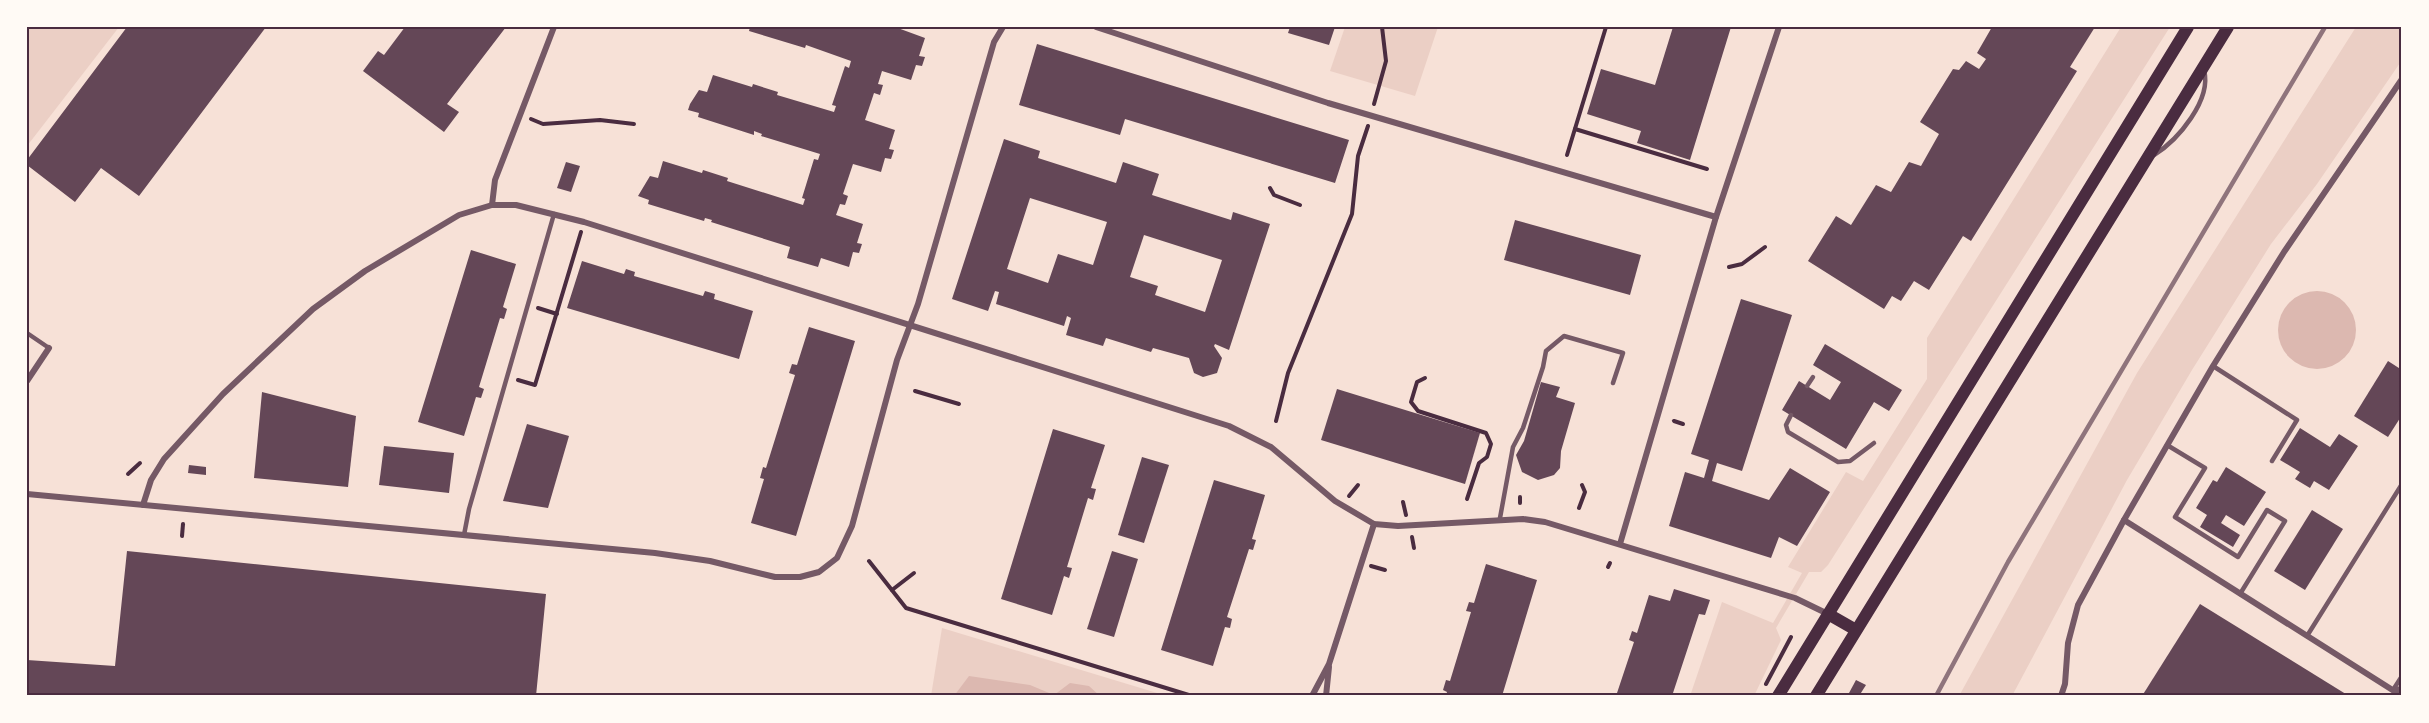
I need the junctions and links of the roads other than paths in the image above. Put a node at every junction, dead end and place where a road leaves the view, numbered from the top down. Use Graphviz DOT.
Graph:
graph roads {
  1 [pos="554,27"];
  2 [pos="1003,27"];
  3 [pos="1096,27"];
  4 [pos="1779,27"];
  5 [pos="2188,27"];
  6 [pos="2228,27"];
  7 [pos="2402,79"];
  8 [pos="492,205"];
  9 [pos="554,214"];
  10 [pos="1716,217"];
  11 [pos="910,327"];
  12 [pos="27,333"];
  13 [pos="50,348"];
  14 [pos="2213,366"];
  15 [pos="1813,377"];
  16 [pos="27,381"];
  17 [pos="1613,383"];
  18 [pos="1807,386"];
  19 [pos="1791,415"];
  20 [pos="1874,443"];
  21 [pos="2167,445"];
  22 [pos="2272,461"];
  23 [pos="2402,484"];
  24 [pos="27,494"];
  25 [pos="143,505"];
  26 [pos="1500,519"];
  27 [pos="2124,520"];
  28 [pos="1374,524"];
  29 [pos="464,535"];
  30 [pos="1620,544"];
  31 [pos="2240,594"];
  32 [pos="1828,614"];
  33 [pos="1856,630"];
  34 [pos="2307,636"];
  35 [pos="1329,664"];
  36 [pos="2402,676"];
  37 [pos="2402,688"];
  38 [pos="2393,690"];
  39 [pos="1312,696"];
  40 [pos="1326,696"];
  41 [pos="1778,696"];
  42 [pos="1816,696"];
  43 [pos="2061,696"];
  44 [pos="2402,696"];
  1 -- 8 [label="street"];
  2 -- 11 [label="street"];
  3 -- 10 [label="street"];
  4 -- 10 [label="street"];
  5 -- 32 [label="main road"];
  6 -- 33 [label="main road"];
  7 -- 14 [label="street"];
  8 -- 9 [label="street"];
  8 -- 25 [label="street"];
  9 -- 11 [label="street"];
  9 -- 29 [label="lane"];
  10 -- 30 [label="street"];
  11 -- 28 [label="street"];
  11 -- 29 [label="street"];
  12 -- 13 [label="lane"];
  13 -- 16 [label="street"];
  14 -- 21 [label="street"];
  14 -- 22 [label="lane"];
  15 -- 18 [label="lane"];
  17 -- 26 [label="lane"];
  19 -- 20 [label="lane"];
  21 -- 27 [label="street"];
  21 -- 31 [label="lane"];
  23 -- 34 [label="lane"];
  24 -- 25 [label="street"];
  25 -- 29 [label="street"];
  26 -- 28 [label="street"];
  26 -- 30 [label="street"];
  27 -- 31 [label="street"];
  27 -- 43 [label="street"];
  28 -- 35 [label="street"];
  30 -- 32 [label="street"];
  31 -- 34 [label="street"];
  32 -- 33 [label="main road"];
  32 -- 41 [label="main road"];
  33 -- 42 [label="main road"];
  34 -- 38 [label="street"];
  35 -- 39 [label="street"];
  35 -- 40 [label="street"];
  36 -- 38 [label="lane"];
  37 -- 38 [label="lane"];
  38 -- 44 [label="street"];
}
